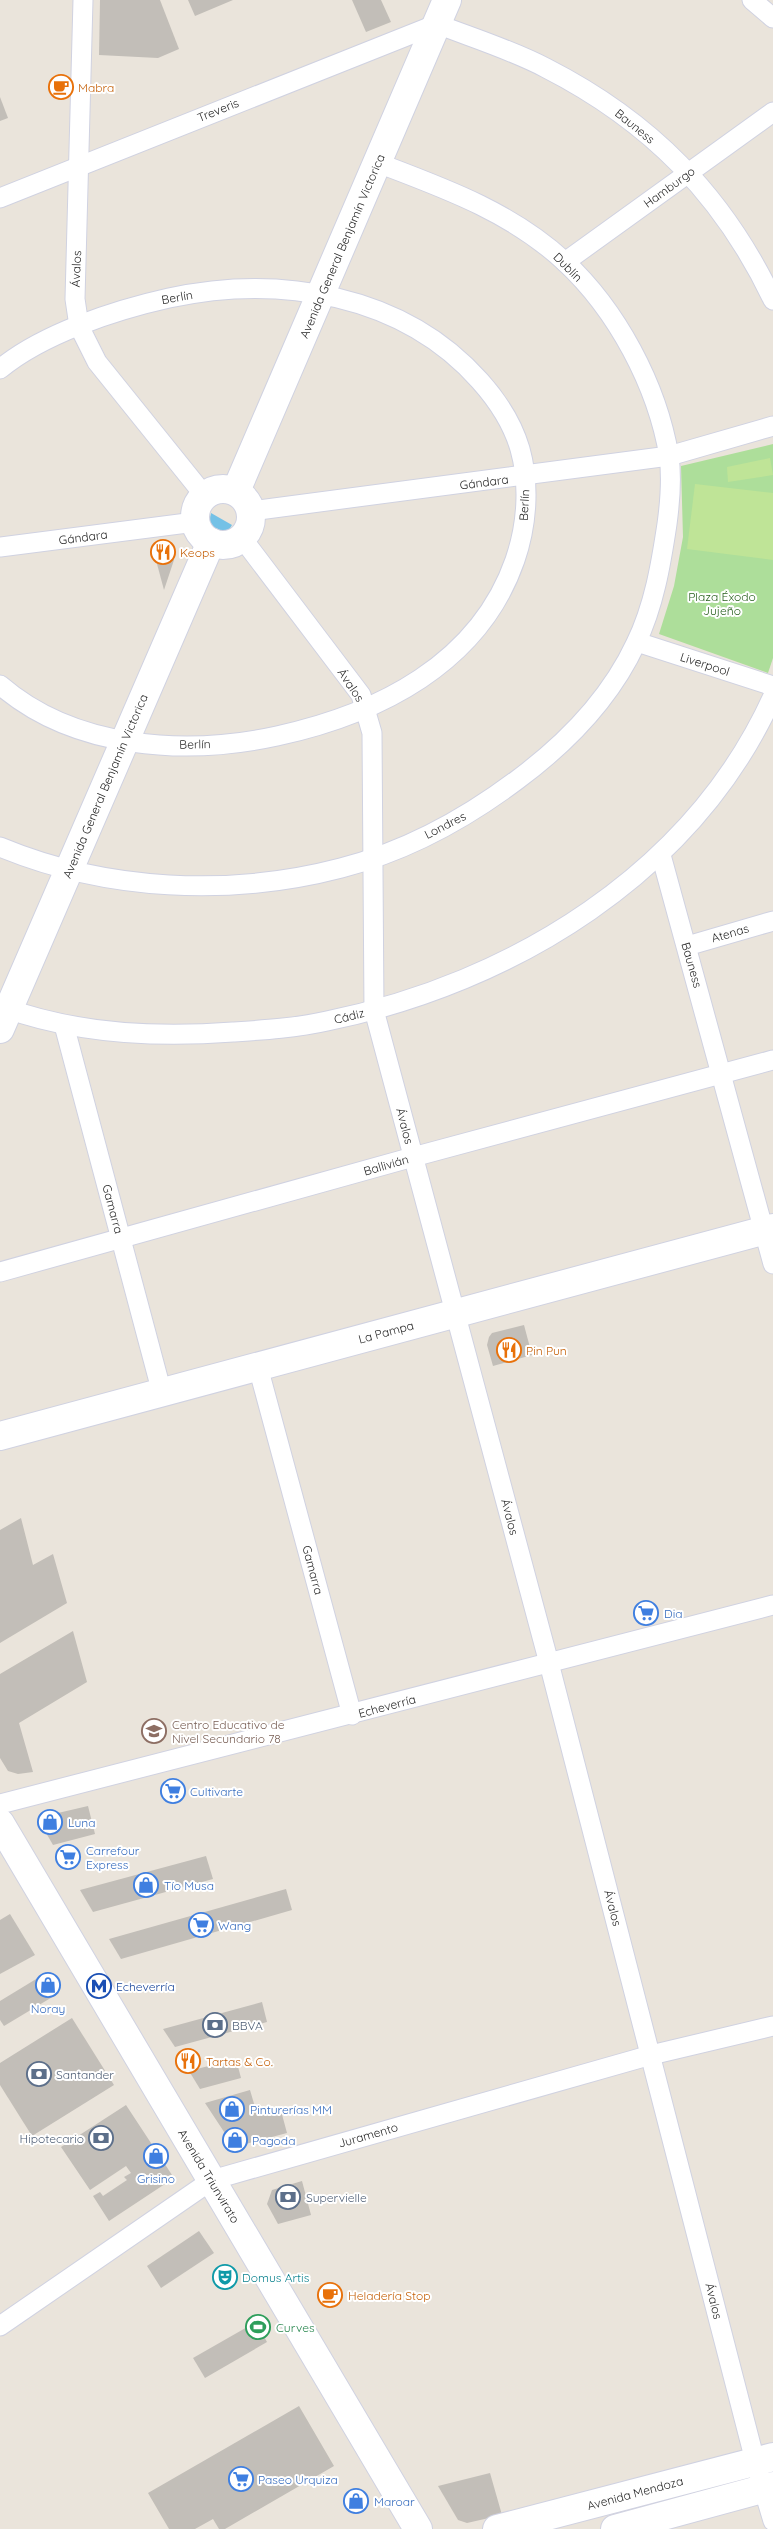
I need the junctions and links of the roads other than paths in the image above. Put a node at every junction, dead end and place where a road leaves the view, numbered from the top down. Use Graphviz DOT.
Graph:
graph roads {
  1 [pos="83,0"];
  2 [pos="752,0"];
  3 [pos="442,12"];
  4 [pos="773,18"];
  5 [pos="773,112"];
  6 [pos="378,163"];
  7 [pos="80,165"];
  8 [pos="690,173"];
  9 [pos="0,198"];
  10 [pos="565,262"];
  11 [pos="321,295"];
  12 [pos="773,300"];
  13 [pos="79,326"];
  14 [pos="20,353"];
  15 [pos="0,358"];
  16 [pos="0,369"];
  17 [pos="773,426"];
  18 [pos="669,456"];
  19 [pos="525,477"];
  20 [pos="204,495"];
  21 [pos="243,501"];
  22 [pos="203,532"];
  23 [pos="242,538"];
  24 [pos="0,547"];
  25 [pos="637,642"];
  26 [pos="0,685"];
  27 [pos="773,686"];
  28 [pos="773,696"];
  29 [pos="366,709"];
  30 [pos="125,741"];
  31 [pos="0,847"];
  32 [pos="661,855"];
  33 [pos="374,858"];
  34 [pos="68,870"];
  35 [pos="773,921"];
  36 [pos="687,946"];
  37 [pos="374,1010"];
  38 [pos="3,1014"];
  39 [pos="64,1025"];
  40 [pos="773,1060"];
  41 [pos="722,1073"];
  42 [pos="413,1157"];
  43 [pos="769,1230"];
  44 [pos="121,1240"];
  45 [pos="773,1264"];
  46 [pos="0,1272"];
  47 [pos="455,1313"];
  48 [pos="258,1368"];
  49 [pos="162,1393"];
  50 [pos="0,1436"];
  51 [pos="773,1605"];
  52 [pos="549,1663"];
  53 [pos="352,1715"];
  54 [pos="0,1804"];
  55 [pos="0,1823"];
  56 [pos="773,2026"];
  57 [pos="651,2055"];
  58 [pos="212,2180"];
  59 [pos="0,2326"];
  60 [pos="764,2459"];
  61 [pos="768,2487"];
  62 [pos="773,2521"];
  63 [pos="418,2529"];
  64 [pos="497,2529"];
  65 [pos="615,2529"];
  1 -- 7 [label="street, Ávalos"];
  2 -- 4 [label="street"];
  3 -- 6 [label="street, Avenida General Benjamín Victorica"];
  3 -- 7 [label="street, Treveris"];
  3 -- 8 [label="street, Bauness"];
  5 -- 8 [label="street, Hamburgo"];
  6 -- 10 [label="street, Dublín"];
  6 -- 11 [label="street, Avenida General Benjamín Victorica"];
  7 -- 9 [label="street, Treveris"];
  7 -- 13 [label="street, Ávalos"];
  8 -- 10 [label="street, Hamburgo"];
  8 -- 12 [label="street, Bauness"];
  10 -- 18 [label="street, Dublín"];
  11 -- 13 [label="street, Berlín"];
  11 -- 19 [label="street, Berlín"];
  11 -- 21 [label="street, Avenida General Benjamín Victorica"];
  13 -- 14 [label="street, Berlín"];
  13 -- 20 [label="street, Ávalos"];
  14 -- 15 [label="street"];
  14 -- 16 [label="street, Berlín"];
  17 -- 18 [label="street, Gándara"];
  18 -- 19 [label="street, Gándara"];
  18 -- 25 [label="street, Londres"];
  19 -- 21 [label="street, Gándara"];
  19 -- 29 [label="street, Berlín"];
  20 -- 21 [label="street"];
  20 -- 22 [label="street"];
  21 -- 23 [label="street"];
  22 -- 23 [label="street"];
  22 -- 24 [label="street, Gándara"];
  22 -- 30 [label="street, Avenida General Benjamín Victorica"];
  23 -- 29 [label="street, Ávalos"];
  25 -- 27 [label="street, Liverpool"];
  25 -- 33 [label="street, Londres"];
  26 -- 30 [label="street, Berlín"];
  28 -- 32 [label="street"];
  29 -- 30 [label="street, Berlín"];
  29 -- 33 [label="street, Ávalos"];
  30 -- 34 [label="street, Avenida General Benjamín Victorica"];
  31 -- 34 [label="street, Londres"];
  32 -- 36 [label="street, Bauness"];
  32 -- 37 [label="street, Cádiz"];
  33 -- 34 [label="street, Londres"];
  33 -- 37 [label="street, Ávalos"];
  34 -- 38 [label="street, Avenida General Benjamín Victorica"];
  35 -- 36 [label="street, Atenas"];
  36 -- 41 [label="street, Bauness"];
  37 -- 39 [label="street, Cádiz"];
  37 -- 42 [label="street, Ávalos"];
  38 -- 39 [label="street, Cádiz"];
  39 -- 44 [label="street, Gamarra"];
  40 -- 41 [label="street, Ballivián"];
  41 -- 42 [label="street, Ballivián"];
  41 -- 43 [label="street, Bauness"];
  42 -- 44 [label="street, Ballivián"];
  42 -- 47 [label="street, Ávalos"];
  43 -- 45 [label="street, Bauness"];
  43 -- 47 [label="street, La Pampa"];
  44 -- 46 [label="street, Ballivián"];
  44 -- 49 [label="street, Gamarra"];
  47 -- 48 [label="street, La Pampa"];
  47 -- 52 [label="street, Ávalos"];
  48 -- 49 [label="street, La Pampa"];
  48 -- 53 [label="street, Gamarra"];
  49 -- 50 [label="street, La Pampa"];
  51 -- 52 [label="street, Echeverría"];
  52 -- 53 [label="street, Echeverría"];
  52 -- 57 [label="street, Ávalos"];
  53 -- 54 [label="street, Echeverría"];
  55 -- 58 [label="street, Avenida Triunvirato"];
  56 -- 57 [label="street, Juramento"];
  57 -- 58 [label="street, Juramento"];
  57 -- 60 [label="street, Ávalos"];
  58 -- 59 [label="street, Juramento"];
  58 -- 63 [label="street, Avenida Triunvirato"];
  60 -- 61 [label="street, Ávalos"];
  60 -- 64 [label="street, Avenida Mendoza"];
  61 -- 62 [label="street, Ávalos"];
  61 -- 65 [label="street"];
}
